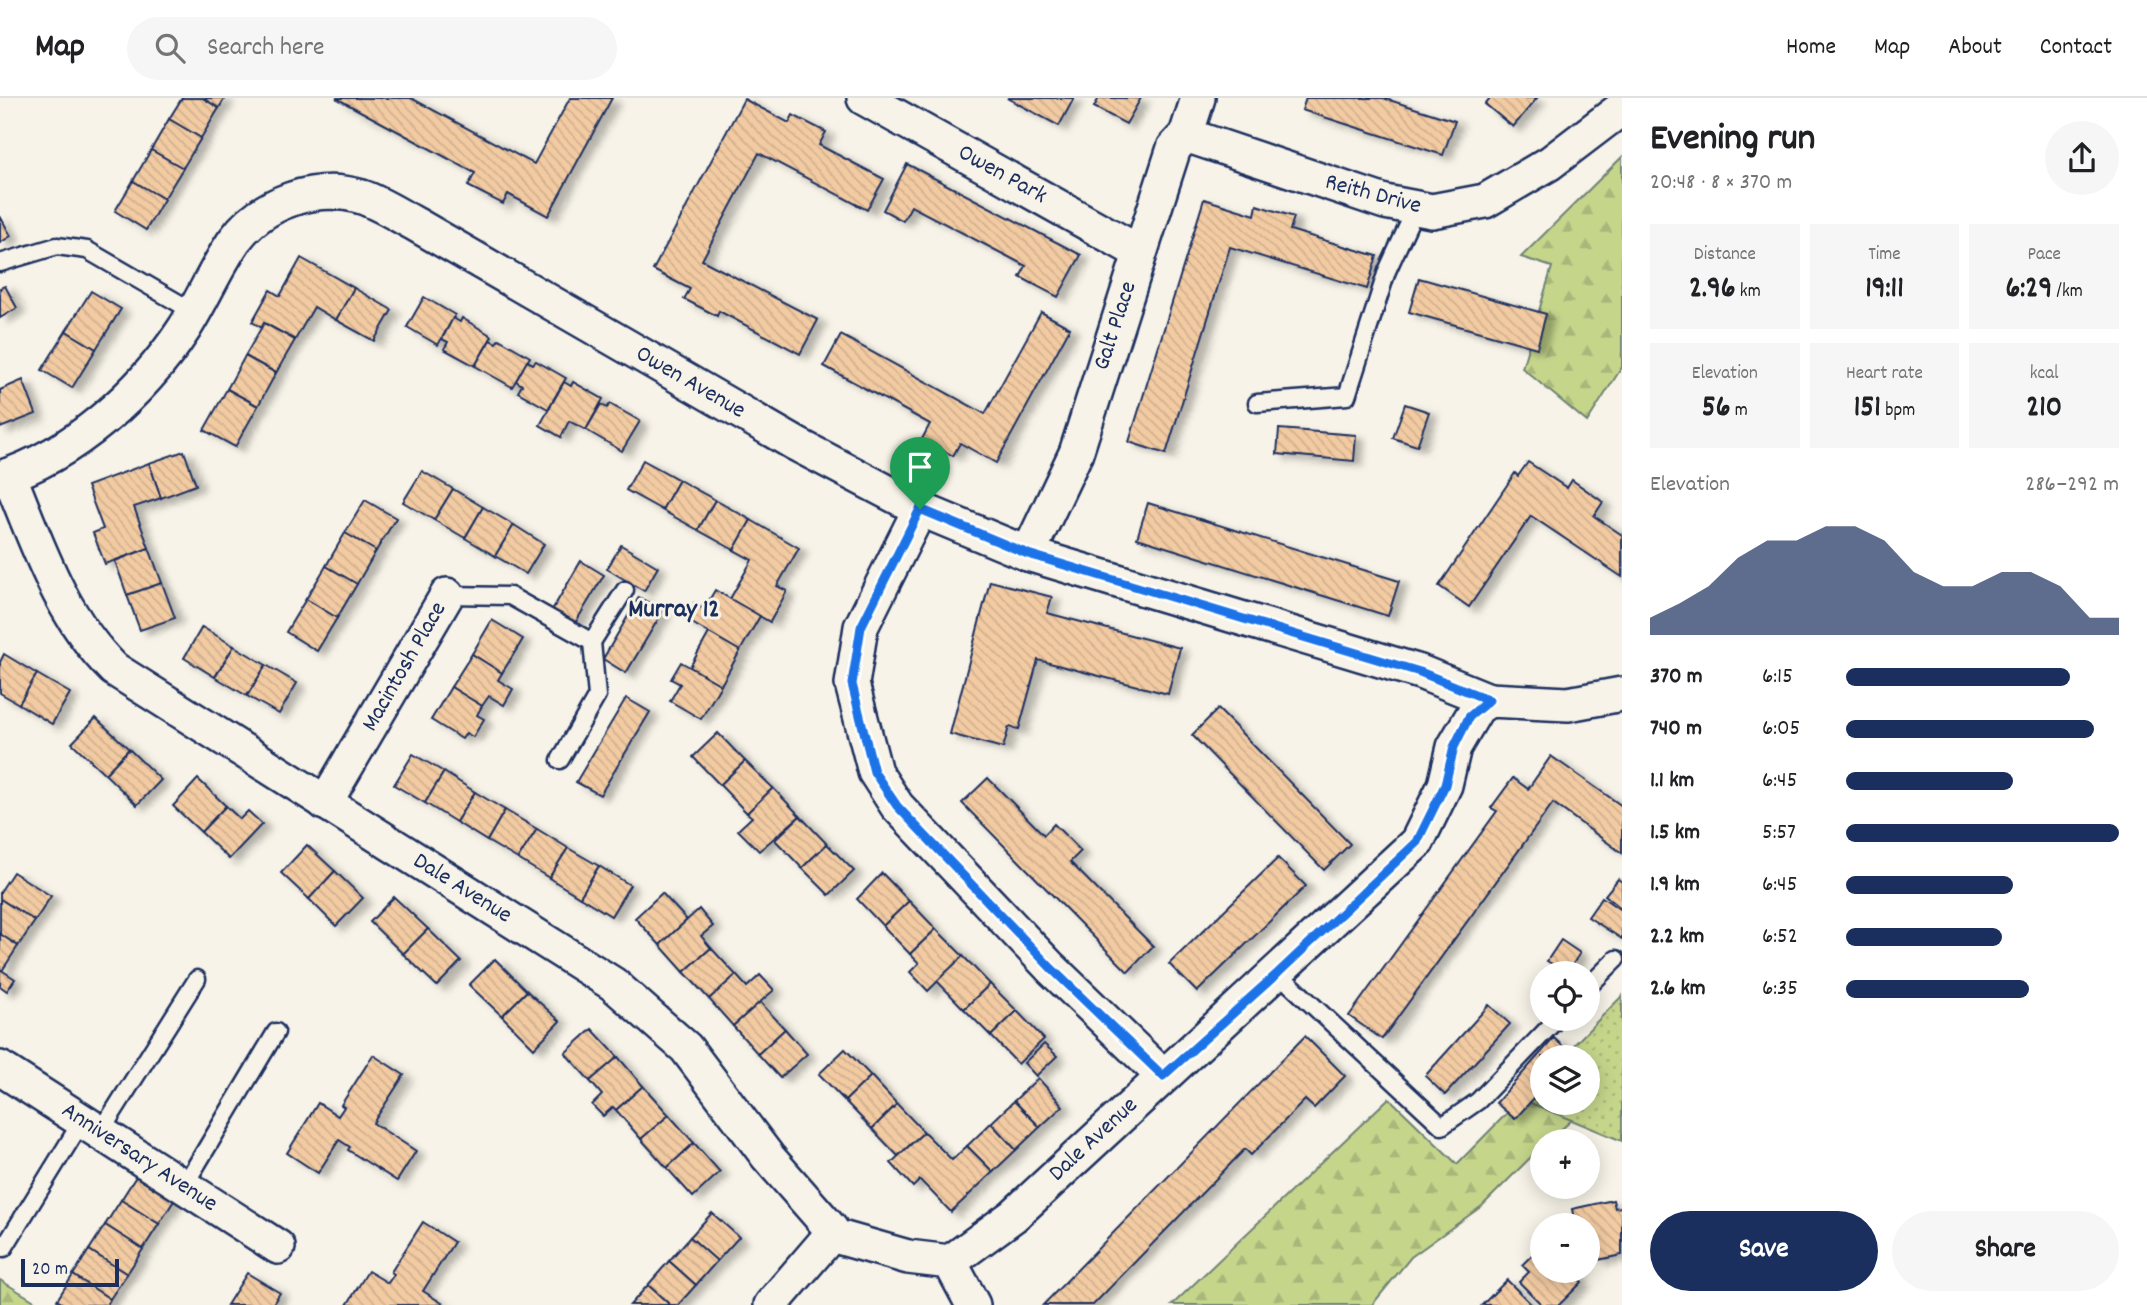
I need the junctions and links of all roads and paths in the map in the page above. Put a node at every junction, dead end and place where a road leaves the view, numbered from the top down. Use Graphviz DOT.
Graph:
graph roads {
  1 [pos="864,98"];
  2 [pos="1198,98"];
  3 [pos="1622,108"];
  4 [pos="1186,135"];
  5 [pos="1416,208"];
  6 [pos="1139,251"];
  7 [pos="0,263"];
  8 [pos="194,312"];
  9 [pos="1257,403"];
  10 [pos="4,476"];
  11 [pos="920,509"];
  12 [pos="1028,554"];
  13 [pos="625,590"];
  14 [pos="447,594"];
  15 [pos="592,642"];
  16 [pos="1622,694"];
  17 [pos="1489,700"];
  18 [pos="559,760"];
  19 [pos="325,803"];
  20 [pos="1616,959"];
  21 [pos="1278,973"];
  22 [pos="1600,975"];
  23 [pos="197,979"];
  24 [pos="1545,1031"];
  25 [pos="276,1032"];
  26 [pos="0,1068"];
  27 [pos="1163,1076"];
  28 [pos="91,1127"];
  29 [pos="184,1186"];
  30 [pos="831,1235"];
  31 [pos="278,1247"];
  32 [pos="4,1248"];
  33 [pos="950,1262"];
  34 [pos="771,1305"];
  35 [pos="973,1305"];
  1 -- 6 [label="street, Owen Park"];
  2 -- 4 [label="street, Galt Place"];
  3 -- 5 [label="street, Reith Drive"];
  4 -- 5 [label="street, Reith Drive"];
  4 -- 6 [label="street, Galt Place"];
  5 -- 9 [label="lane"];
  6 -- 12 [label="street, Galt Place"];
  7 -- 8 [label="lane"];
  8 -- 10 [label="street, Owen Avenue"];
  8 -- 11 [label="street, Owen Avenue"];
  10 -- 19 [label="street, Dale Avenue"];
  11 -- 12 [label="street, Owen Avenue"];
  11 -- 27 [label="street"];
  12 -- 17 [label="street, Owen Avenue"];
  13 -- 15 [label="lane"];
  14 -- 15 [label="lane, Macintosh Place"];
  14 -- 19 [label="street, Macintosh Place"];
  15 -- 18 [label="lane"];
  16 -- 17 [label="street"];
  17 -- 21 [label="street, Dale Avenue"];
  19 -- 30 [label="street, Dale Avenue"];
  20 -- 22 [label="lane"];
  21 -- 24 [label="lane"];
  21 -- 27 [label="street, Dale Avenue"];
  23 -- 28 [label="lane"];
  25 -- 29 [label="lane"];
  26 -- 28 [label="street, Anniversary Avenue"];
  27 -- 33 [label="street, Dale Avenue"];
  28 -- 29 [label="street, Anniversary Avenue"];
  28 -- 32 [label="lane"];
  29 -- 31 [label="street, Anniversary Avenue"];
  30 -- 33 [label="street"];
  30 -- 34 [label="street"];
  33 -- 35 [label="street"];
}
